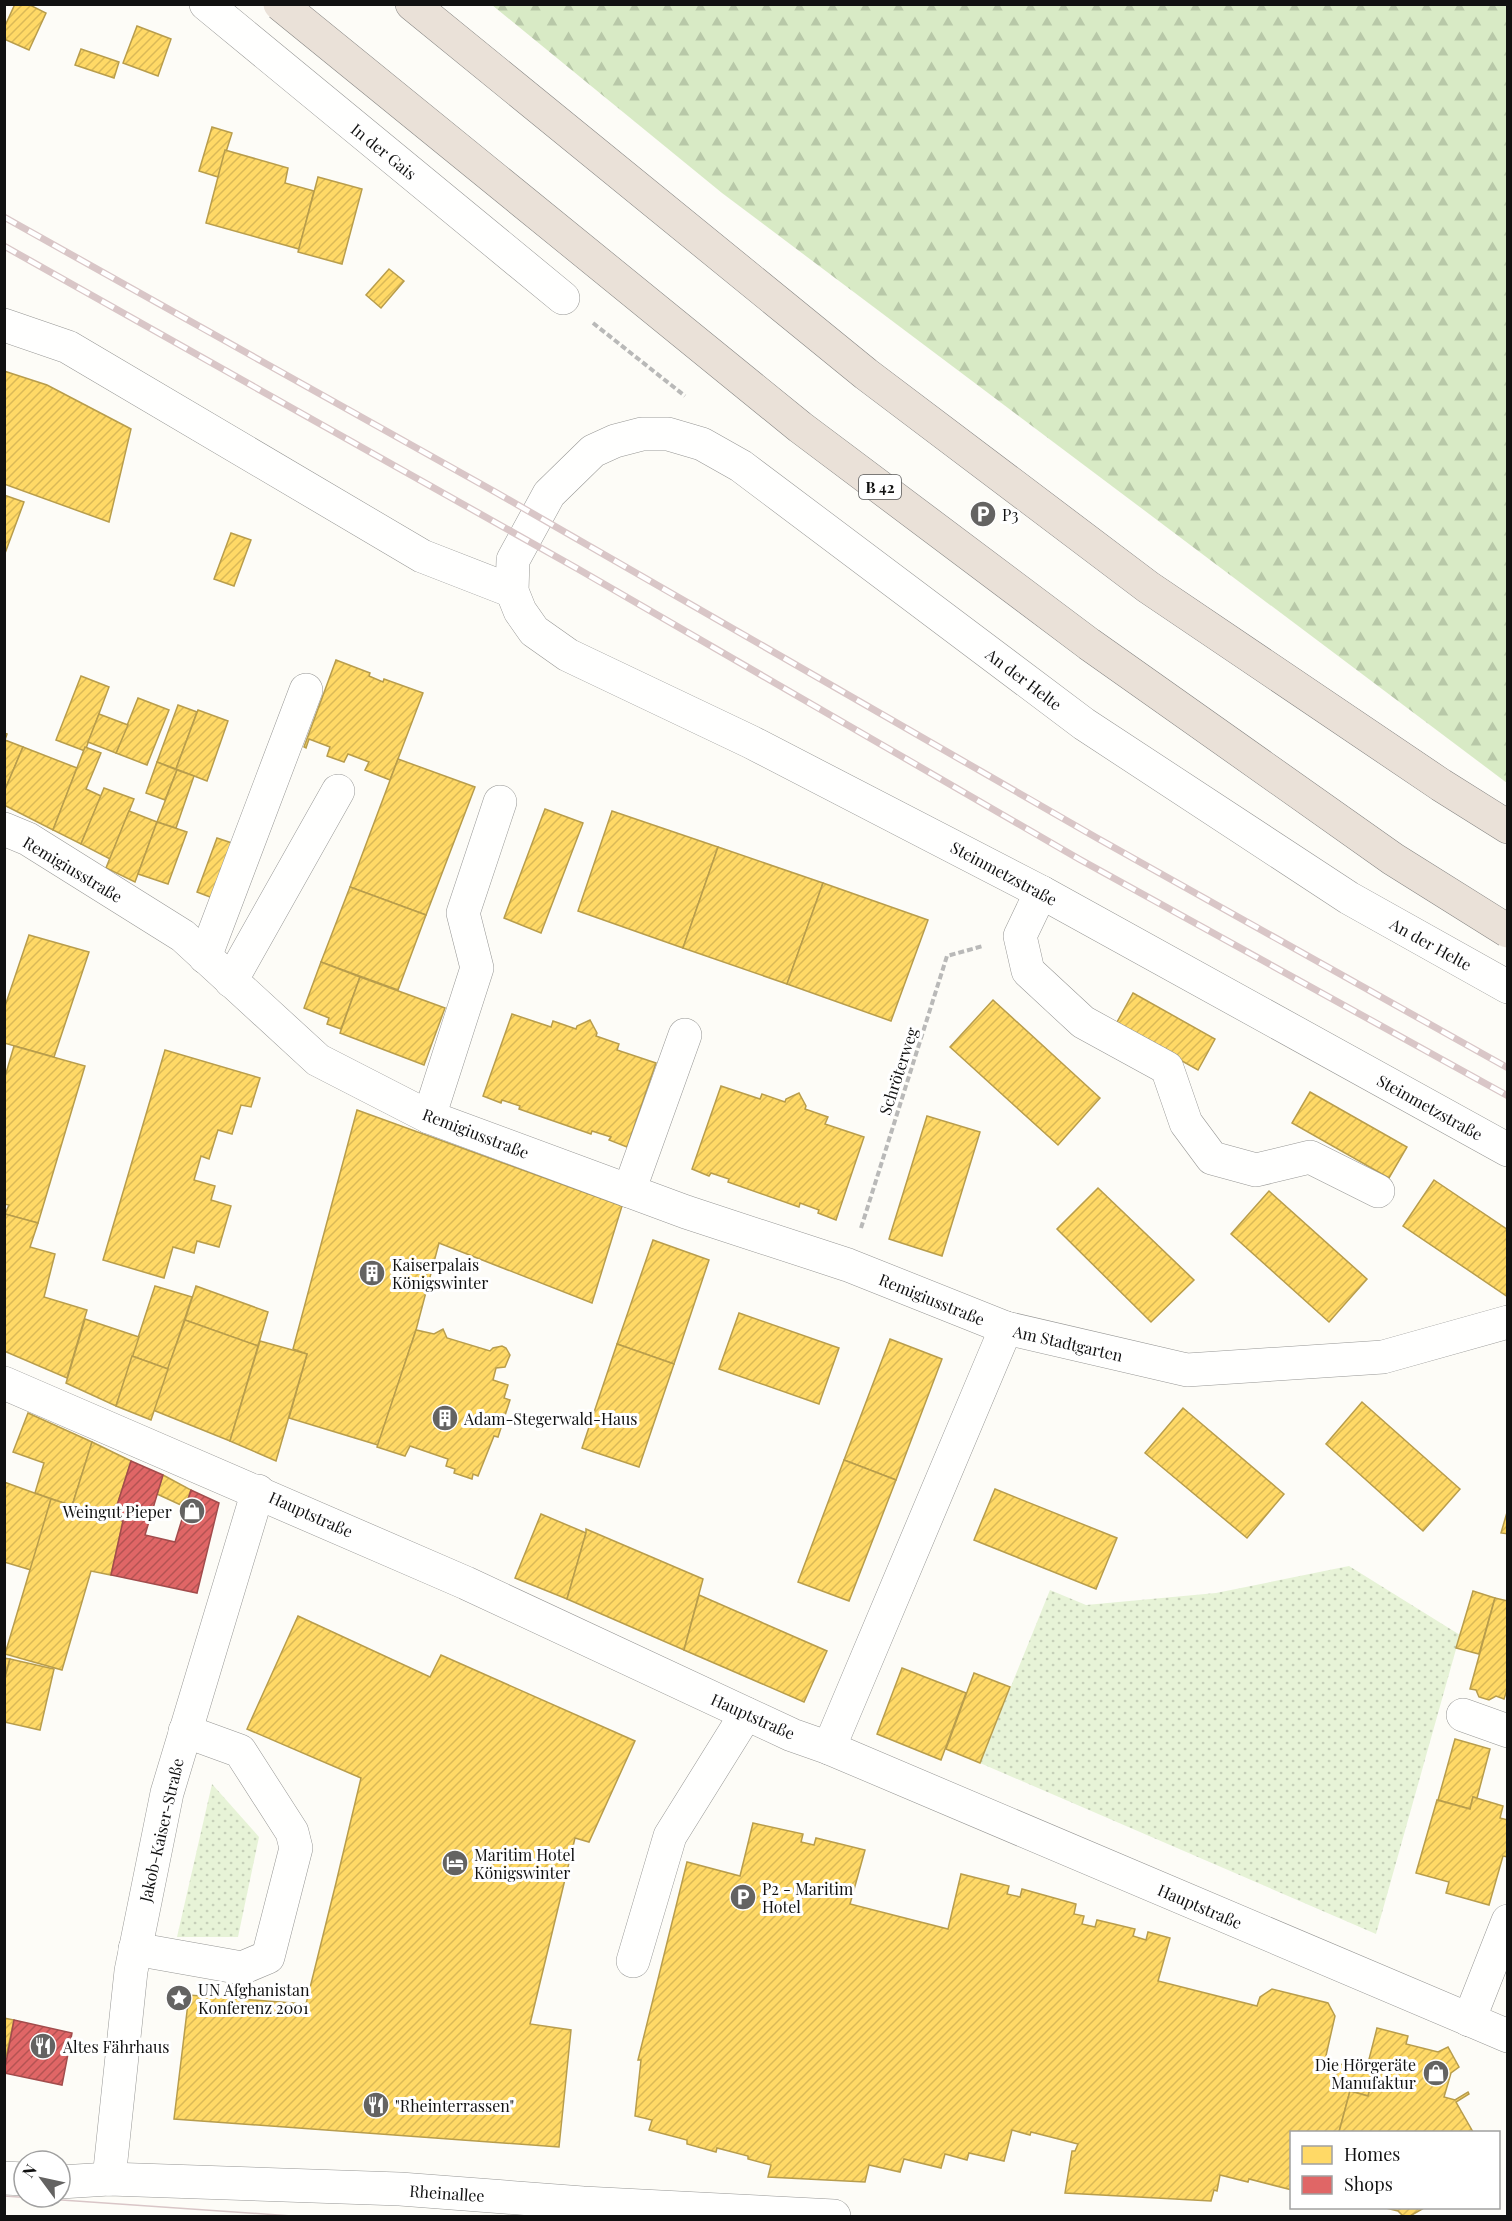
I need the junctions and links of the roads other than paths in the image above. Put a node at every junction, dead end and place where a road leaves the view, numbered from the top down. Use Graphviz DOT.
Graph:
graph roads {
  1 [pos="206,4"];
  2 [pos="280,4"];
  3 [pos="412,4"];
  4 [pos="562,298"];
  5 [pos="4,325"];
  6 [pos="512,591"];
  7 [pos="306,690"];
  8 [pos="338,791"];
  9 [pos="500,802"];
  10 [pos="1508,827"];
  11 [pos="4,829"];
  12 [pos="1041,892"];
  13 [pos="1508,931"];
  14 [pos="205,957"];
  15 [pos="231,981"];
  16 [pos="1508,987"];
  17 [pos="685,1035"];
  18 [pos="429,1116"];
  19 [pos="1508,1150"];
  20 [pos="629,1191"];
  21 [pos="1378,1191"];
  22 [pos="1508,1322"];
  23 [pos="1006,1328"];
  24 [pos="6,1390"];
  25 [pos="258,1491"];
  26 [pos="746,1714"];
  27 [pos="1463,1715"];
  28 [pos="185,1731"];
  29 [pos="1508,1731"];
  30 [pos="829,1748"];
  31 [pos="1508,1922"];
  32 [pos="135,1949"];
  33 [pos="633,1961"];
  34 [pos="1469,2020"];
  35 [pos="1508,2036"];
  36 [pos="109,2179"];
  37 [pos="72,2181"];
  38 [pos="834,2217"];
  1 -- 4 [label="street, In der Gais"];
  2 -- 13 [label="highway, B 42, bridge"];
  3 -- 10 [label="highway"];
  5 -- 6 [label="street"];
  6 -- 12 [label="street, Steinmetzstraße"];
  6 -- 16 [label="street, An der Helte"];
  7 -- 14 [label="street"];
  8 -- 15 [label="street"];
  9 -- 18 [label="street"];
  11 -- 14 [label="street, Remigiusstraße"];
  12 -- 19 [label="street, Steinmetzstraße"];
  12 -- 21 [label="street"];
  14 -- 15 [label="street, Remigiusstraße"];
  15 -- 18 [label="street, Remigiusstraße"];
  17 -- 20 [label="street"];
  18 -- 20 [label="street, Remigiusstraße"];
  20 -- 23 [label="street, Remigiusstraße"];
  22 -- 23 [label="street, Am Stadtgarten"];
  23 -- 30 [label="street, Am Stadtgarten"];
  24 -- 25 [label="street, Hauptstraße"];
  25 -- 26 [label="street, Hauptstraße"];
  25 -- 28 [label="street, Jakob-Kaiser-Straße"];
  26 -- 30 [label="street, Hauptstraße"];
  26 -- 33 [label="street"];
  27 -- 29 [label="street"];
  28 -- 32 [label="street, Jakob-Kaiser-Straße"];
  28 -- 32 [label="street"];
  30 -- 34 [label="street, Hauptstraße"];
  31 -- 34 [label="street"];
  32 -- 36 [label="street, Jakob-Kaiser-Straße"];
  34 -- 35 [label="street, Hauptstraße"];
  36 -- 37 [label="street, Rheinallee"];
  36 -- 38 [label="street, Rheinallee"];
}
